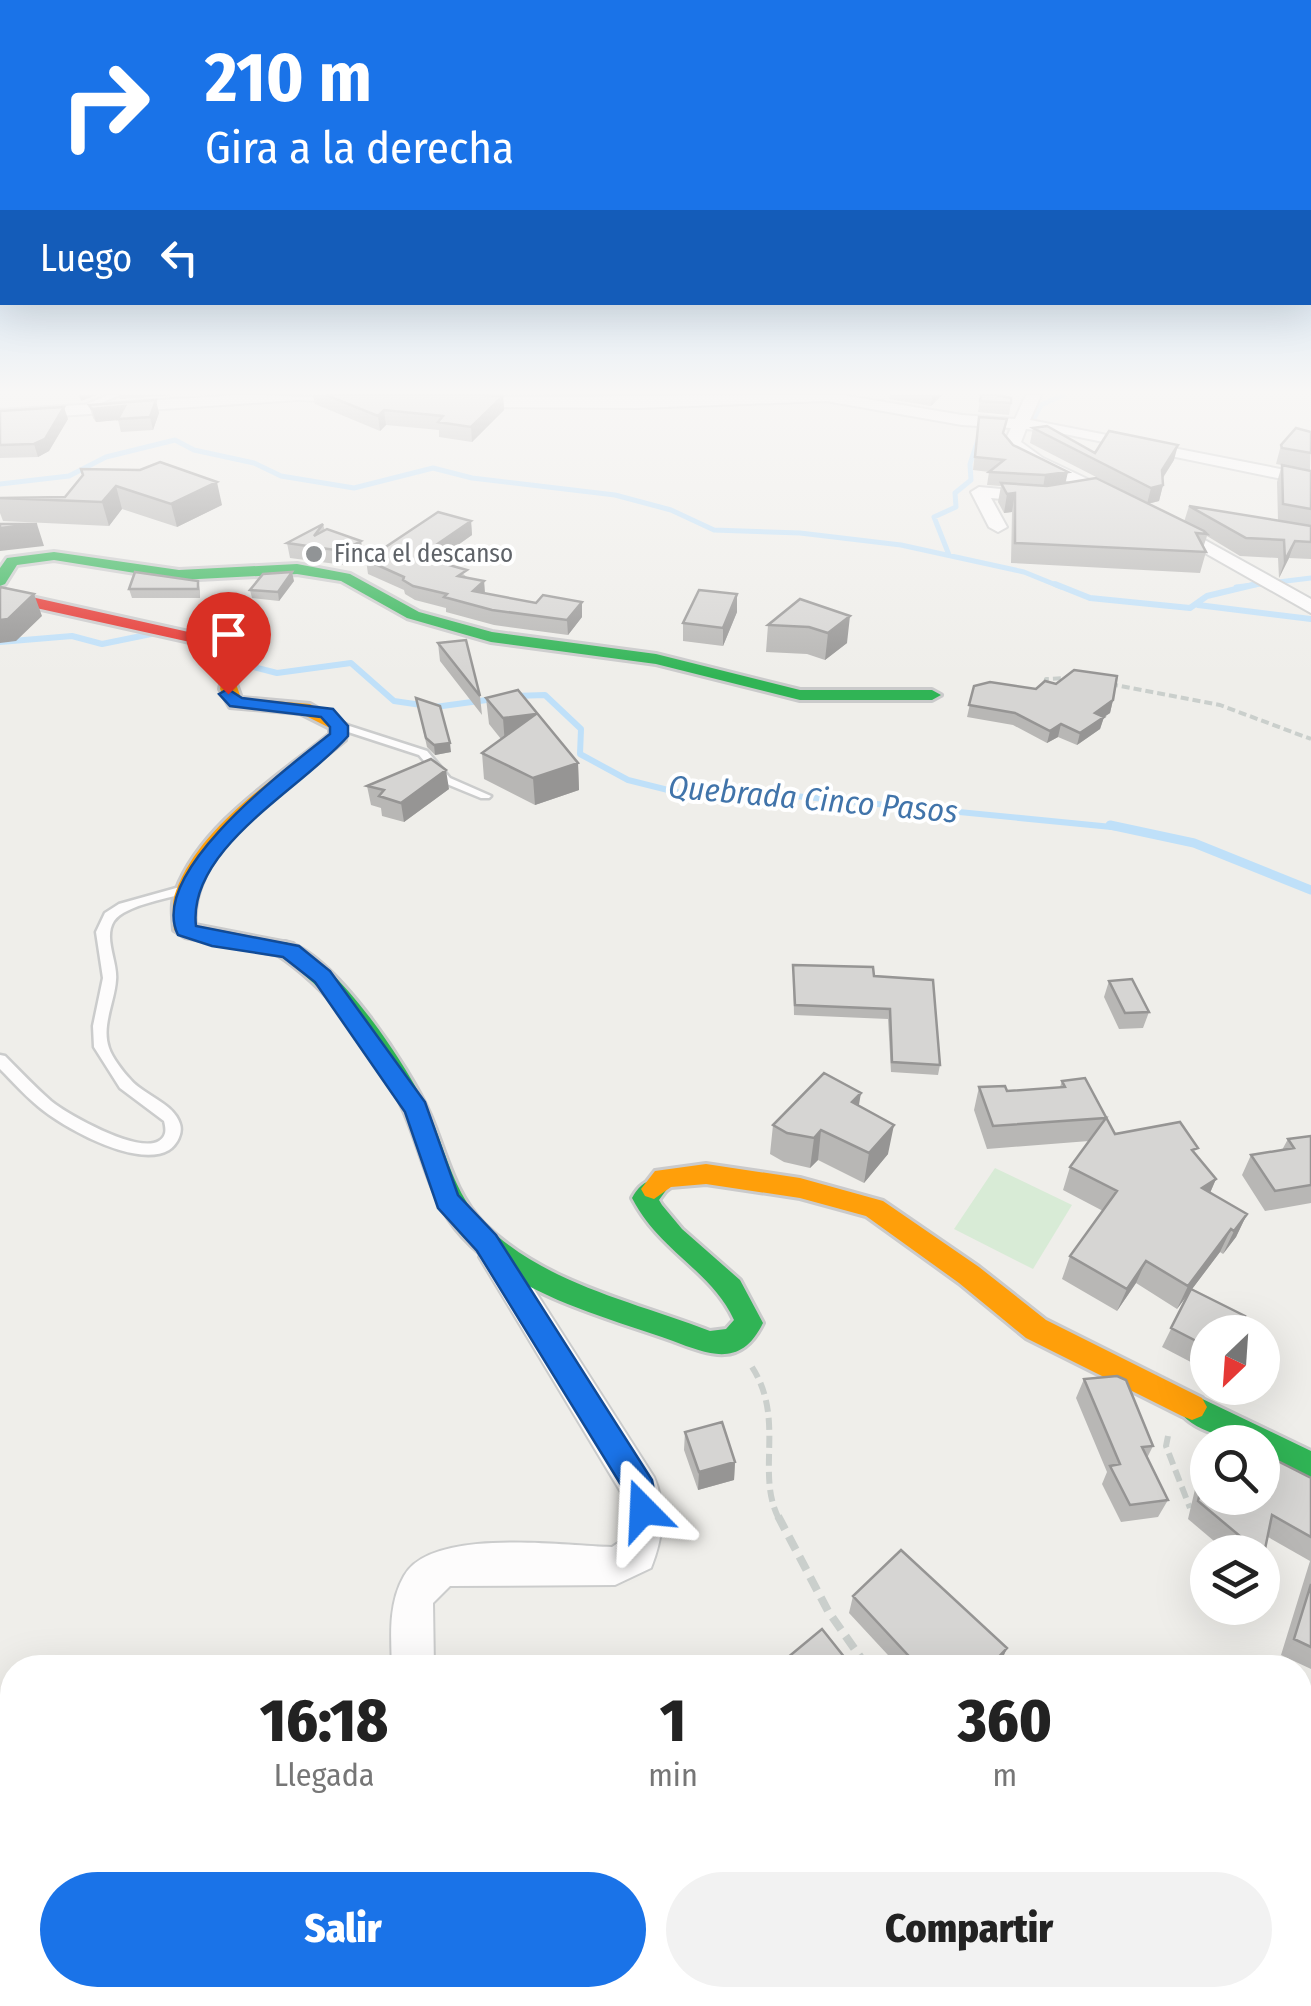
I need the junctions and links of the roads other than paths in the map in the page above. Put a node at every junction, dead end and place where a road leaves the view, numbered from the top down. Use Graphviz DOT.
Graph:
graph roads {
  1 [pos="1092,489"];
  2 [pos="1095,489"];
  3 [pos="1128,505"];
  4 [pos="1187,515"];
  5 [pos="998,528"];
  6 [pos="34,534"];
  7 [pos="69,534"];
  8 [pos="0,580"];
  9 [pos="0,596"];
  10 [pos="1311,607"];
  11 [pos="932,695"];
  12 [pos="339,726"];
  13 [pos="484,796"];
  14 [pos="187,889"];
  15 [pos="0,1060"];
  16 [pos="486,1243"];
  17 [pos="1311,1466"];
  18 [pos="412,1655"];
  1 -- 5 [label="street"];
  2 -- 3 [label="street"];
  4 -- 10 [label="street"];
  6 -- 7 [label="street"];
  8 -- 11 [label="street"];
  9 -- 12 [label="street"];
  12 -- 13 [label="lane"];
  12 -- 14 [label="street"];
  14 -- 15 [label="lane"];
  14 -- 16 [label="street"];
  16 -- 17 [label="street"];
  16 -- 18 [label="street"];
}
